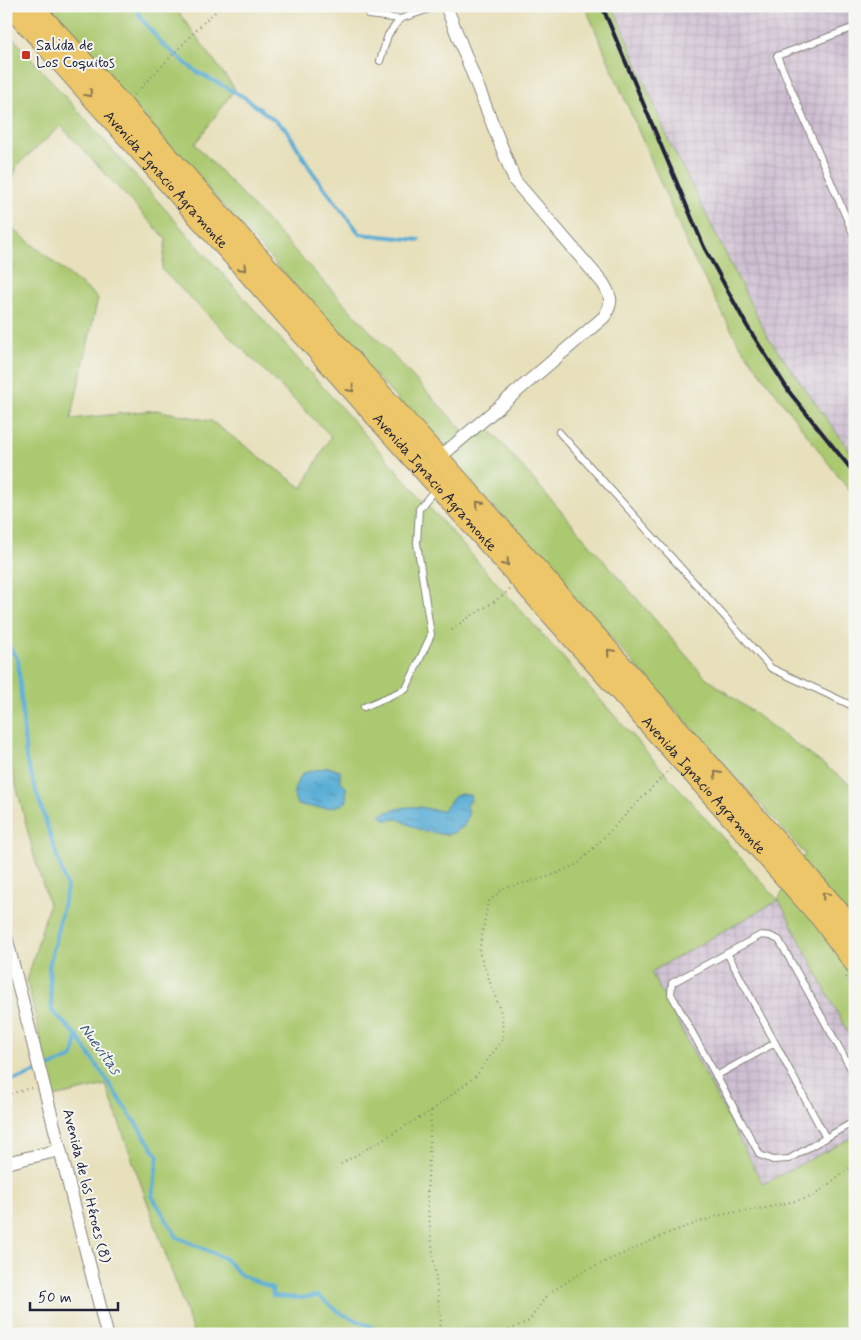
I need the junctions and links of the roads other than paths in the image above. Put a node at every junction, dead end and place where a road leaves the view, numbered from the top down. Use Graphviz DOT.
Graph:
graph roads {
  1 [pos="9,6"];
  2 [pos="32,6"];
  3 [pos="438,6"];
  4 [pos="446,6"];
  5 [pos="368,15"];
  6 [pos="400,19"];
  7 [pos="855,27"];
  8 [pos="380,61"];
  9 [pos="852,231"];
  10 [pos="559,432"];
  11 [pos="442,472"];
  12 [pos="364,707"];
  13 [pos="855,707"];
  14 [pos="855,934"];
  15 [pos="6,937"];
  16 [pos="727,953"];
  17 [pos="855,964"];
  18 [pos="775,1043"];
  19 [pos="716,1076"];
  20 [pos="855,1076"];
  21 [pos="855,1121"];
  22 [pos="826,1138"];
  23 [pos="60,1150"];
  24 [pos="6,1163"];
  25 [pos="107,1334"];
  1 -- 11 [label="main road, Avenida Ignacio Agramonte, one-way"];
  2 -- 11 [label="main road, Avenida Ignacio Agramonte"];
  3 -- 6 [label="lane"];
  4 -- 11 [label="street"];
  5 -- 6 [label="lane"];
  6 -- 8 [label="lane"];
  7 -- 9 [label="lane"];
  10 -- 13 [label="lane"];
  11 -- 12 [label="lane"];
  14 -- 11 [label="main road, Avenida Ignacio Agramonte, one-way"];
  11 -- 17 [label="main road, Avenida Ignacio Agramonte, one-way"];
  15 -- 23 [label="street, Avenida de los Héroes (8)"];
  16 -- 18 [label="lane"];
  16 -- 19 [label="lane"];
  16 -- 20 [label="lane"];
  18 -- 19 [label="lane"];
  18 -- 22 [label="lane"];
  19 -- 22 [label="lane"];
  21 -- 22 [label="lane"];
  23 -- 24 [label="street"];
  23 -- 25 [label="street, Avenida de los Héroes (8)"];
}
